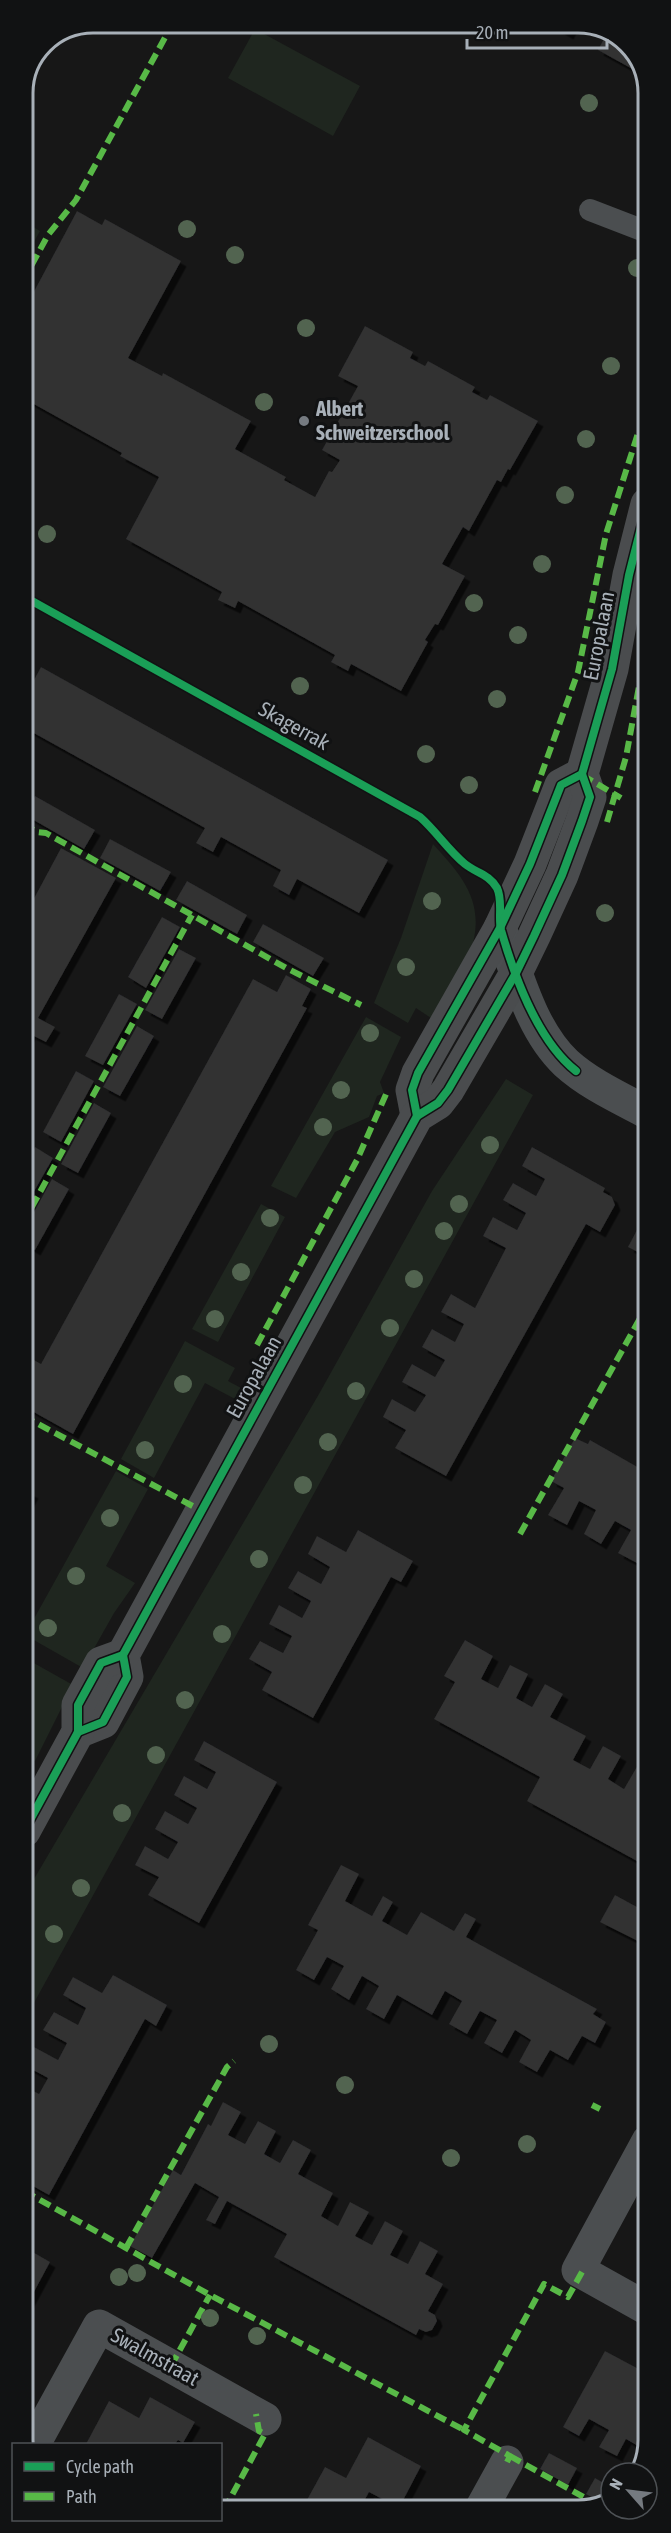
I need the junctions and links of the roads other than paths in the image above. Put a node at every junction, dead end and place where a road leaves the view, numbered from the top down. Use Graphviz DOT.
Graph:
graph roads {
  1 [pos="590,210"];
  2 [pos="638,229"];
  3 [pos="638,540"];
  4 [pos="582,774"];
  5 [pos="500,928"];
  6 [pos="516,973"];
  7 [pos="638,1107"];
  8 [pos="417,1116"];
  9 [pos="33,1814"];
  10 [pos="638,2159"];
  11 [pos="638,2303"];
  12 [pos="265,2419"];
  13 [pos="35,2443"];
  14 [pos="507,2462"];
  15 [pos="486,2500"];
  1 -- 2 [label="lane"];
  3 -- 4 [label="street, Europalaan"];
  4 -- 5 [label="street"];
  4 -- 6 [label="street, Europalaan"];
  5 -- 6 [label="street"];
  5 -- 8 [label="street"];
  6 -- 7 [label="street"];
  6 -- 8 [label="street, Europalaan"];
  8 -- 9 [label="street, Europalaan"];
  10 -- 11 [label="street"];
  12 -- 13 [label="street, Swalmstraat"];
  14 -- 15 [label="street"];
}
